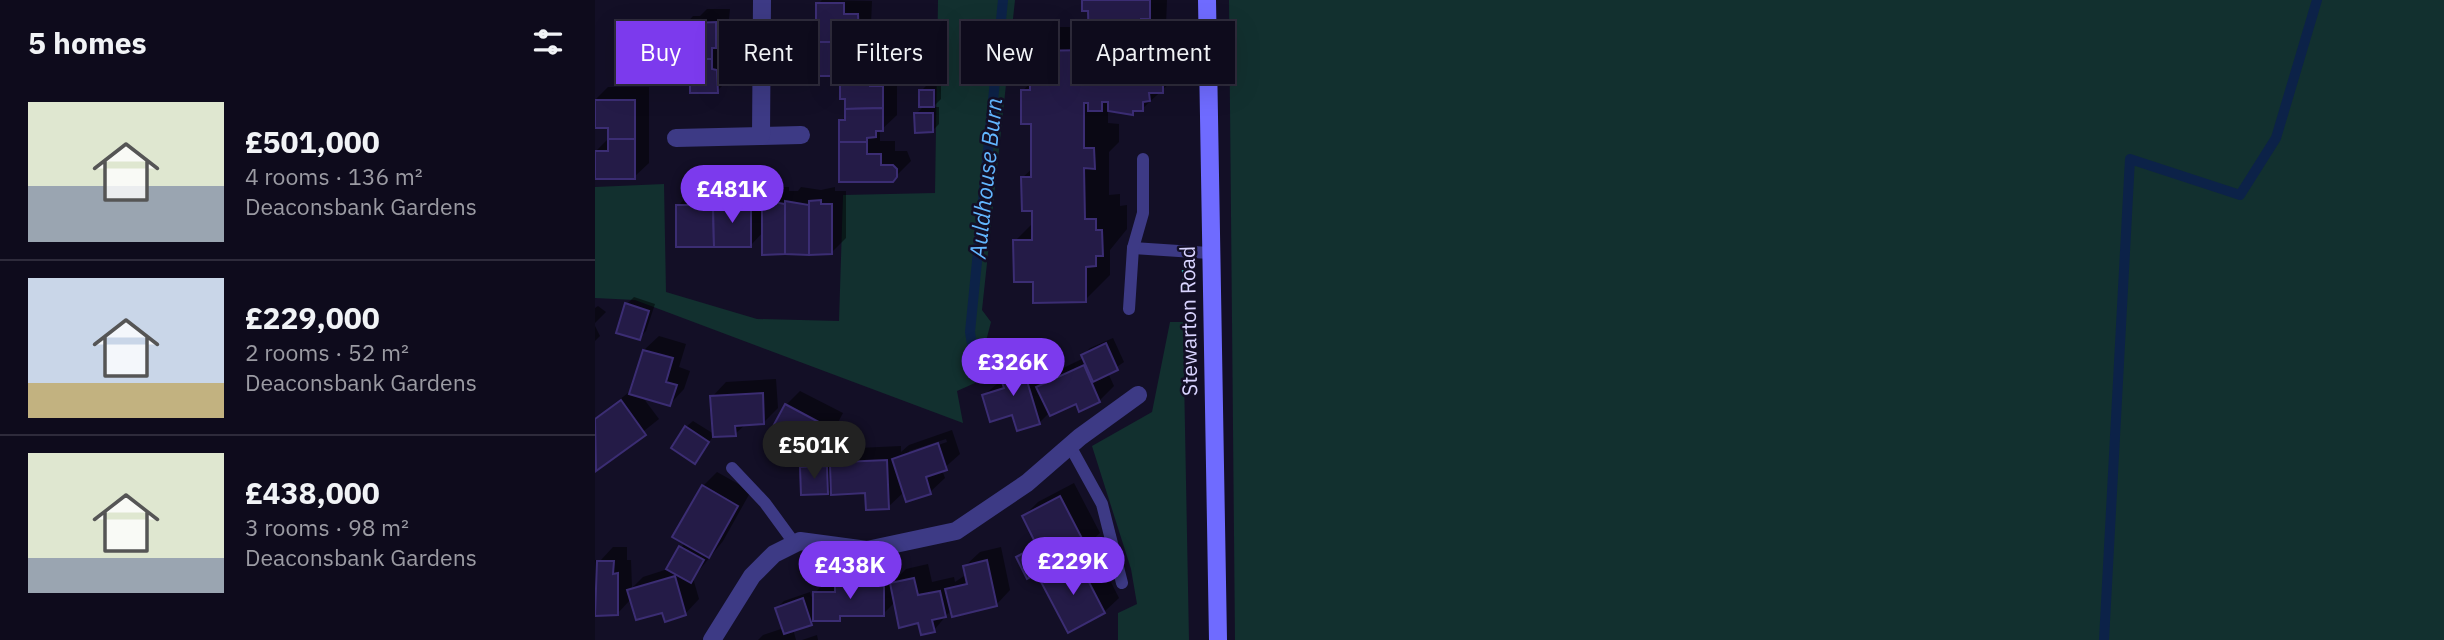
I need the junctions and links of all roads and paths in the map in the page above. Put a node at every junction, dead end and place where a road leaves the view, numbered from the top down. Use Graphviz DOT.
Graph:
graph roads {
  1 [pos="762,0"];
  2 [pos="1207,0"];
  3 [pos="801,135"];
  4 [pos="761,136"];
  5 [pos="676,138"];
  6 [pos="1143,159"];
  7 [pos="1133,248"];
  8 [pos="1209,253"];
  9 [pos="1129,309"];
  10 [pos="1138,395"];
  11 [pos="1070,446"];
  12 [pos="732,468"];
  13 [pos="795,544"];
  14 [pos="1122,583"];
  15 [pos="712,640"];
  16 [pos="1218,640"];
  1 -- 4 [label="street"];
  2 -- 8 [label="main road, Stewarton Road"];
  3 -- 4 [label="street"];
  4 -- 5 [label="street"];
  6 -- 7 [label="lane"];
  7 -- 8 [label="lane"];
  7 -- 9 [label="lane"];
  8 -- 16 [label="main road, Stewarton Road"];
  10 -- 11 [label="street"];
  11 -- 13 [label="street"];
  11 -- 14 [label="lane"];
  12 -- 13 [label="lane"];
  13 -- 15 [label="street"];
}
